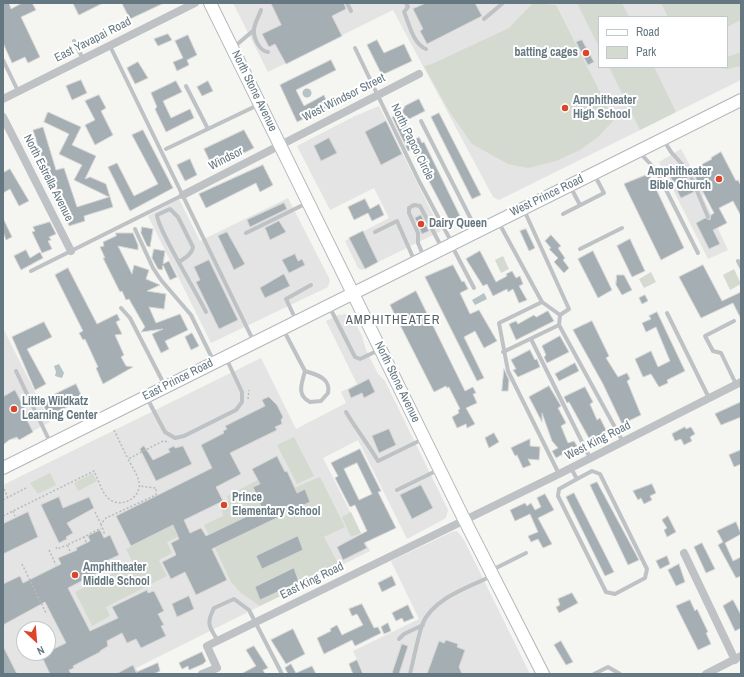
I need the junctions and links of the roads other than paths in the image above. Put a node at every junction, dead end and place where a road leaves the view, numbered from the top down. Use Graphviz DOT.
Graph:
graph roads {
  1 [pos="195,3"];
  2 [pos="210,3"];
  3 [pos="348,3"];
  4 [pos="406,3"];
  5 [pos="503,3"];
  6 [pos="261,10"];
  7 [pos="351,11"];
  8 [pos="484,19"];
  9 [pos="254,30"];
  10 [pos="74,41"];
  11 [pos="110,46"];
  12 [pos="232,48"];
  13 [pos="355,48"];
  14 [pos="426,49"];
  15 [pos="268,52"];
  16 [pos="83,59"];
  17 [pos="3,60"];
  18 [pos="419,74"];
  19 [pos="186,86"];
  20 [pos="18,92"];
  21 [pos="378,95"];
  22 [pos="3,99"];
  23 [pos="741,100"];
  24 [pos="260,104"];
  25 [pos="3,117"];
  26 [pos="421,122"];
  27 [pos="208,129"];
  28 [pos="663,139"];
  29 [pos="280,144"];
  30 [pos="166,149"];
  31 [pos="638,151"];
  32 [pos="594,173"];
  33 [pos="570,185"];
  34 [pos="183,195"];
  35 [pos="309,202"];
  36 [pos="580,205"];
  37 [pos="523,208"];
  38 [pos="563,214"];
  39 [pos="708,217"];
  40 [pos="498,221"];
  41 [pos="622,228"];
  42 [pos="135,229"];
  43 [pos="477,231"];
  44 [pos="375,232"];
  45 [pos="246,233"];
  46 [pos="448,245"];
  47 [pos="580,249"];
  48 [pos="71,251"];
  49 [pos="698,253"];
  50 [pos="420,259"];
  51 [pos="738,261"];
  52 [pos="179,262"];
  53 [pos="741,266"];
  54 [pos="31,271"];
  55 [pos="311,285"];
  56 [pos="474,288"];
  57 [pos="354,292"];
  58 [pos="542,302"];
  59 [pos="329,304"];
  60 [pos="121,308"];
  61 [pos="206,312"];
  62 [pos="667,313"];
  63 [pos="560,315"];
  64 [pos="297,321"];
  65 [pos="734,321"];
  66 [pos="560,325"];
  67 [pos="283,328"];
  68 [pos="531,339"];
  69 [pos="254,342"];
  70 [pos="381,349"];
  71 [pos="503,352"];
  72 [pos="220,359"];
  73 [pos="16,371"];
  74 [pos="305,371"];
  75 [pos="738,383"];
  76 [pos="165,387"];
  77 [pos="146,396"];
  78 [pos="709,398"];
  79 [pos="346,412"];
  80 [pos="425,438"];
  81 [pos="623,442"];
  82 [pos="51,444"];
  83 [pos="590,458"];
  84 [pos="3,468"];
  85 [pos="571,468"];
  86 [pos="440,469"];
  87 [pos="560,474"];
  88 [pos="577,479"];
  89 [pos="398,490"];
  90 [pos="464,519"];
  91 [pos="526,552"];
  92 [pos="684,553"];
  93 [pos="493,572"];
  94 [pos="255,622"];
  95 [pos="422,625"];
  96 [pos="398,639"];
  97 [pos="218,641"];
  98 [pos="738,658"];
  99 [pos="412,668"];
  100 [pos="219,671"];
  101 [pos="202,674"];
  102 [pos="282,674"];
  103 [pos="410,674"];
  104 [pos="415,674"];
  105 [pos="543,674"];
  106 [pos="594,674"];
  107 [pos="620,674"];
  108 [pos="706,674"];
  1 -- 11 [label="street, East Yavapai Road"];
  2 -- 12 [label="main road, North Stone Avenue"];
  3 -- 7 [label="lane"];
  4 -- 14 [label="lane"];
  5 -- 8 [label="lane"];
  6 -- 9 [label="lane"];
  9 -- 12 [label="lane"];
  9 -- 15 [label="lane"];
  10 -- 16 [label="lane"];
  11 -- 16 [label="street, East Yavapai Road"];
  11 -- 34 [label="lane"];
  12 -- 24 [label="main road, North Stone Avenue"];
  13 -- 21 [label="lane, North Papco Circle"];
  16 -- 20 [label="street, East Yavapai Road"];
  17 -- 20 [label="lane"];
  18 -- 21 [label="street, West Windsor Street"];
  19 -- 27 [label="lane"];
  20 -- 22 [label="street, East Yavapai Road"];
  21 -- 29 [label="street, West Windsor Street"];
  21 -- 46 [label="lane, North Papco Circle"];
  23 -- 28 [label="main road, West Prince Road"];
  24 -- 27 [label="lane"];
  24 -- 29 [label="main road, North Stone Avenue"];
  25 -- 48 [label="street, North Estrella Avenue"];
  26 -- 43 [label="lane"];
  27 -- 30 [label="lane"];
  28 -- 31 [label="main road, West Prince Road"];
  28 -- 39 [label="lane"];
  29 -- 34 [label="street, Windsor"];
  29 -- 35 [label="main road, North Stone Avenue"];
  31 -- 32 [label="main road, West Prince Road"];
  31 -- 49 [label="lane"];
  32 -- 33 [label="main road, West Prince Road"];
  32 -- 36 [label="lane"];
  33 -- 36 [label="lane"];
  33 -- 37 [label="main road, West Prince Road"];
  34 -- 48 [label="lane"];
  34 -- 69 [label="lane"];
  35 -- 45 [label="lane"];
  35 -- 57 [label="main road, North Stone Avenue"];
  36 -- 38 [label="lane"];
  37 -- 40 [label="main road, West Prince Road"];
  37 -- 63 [label="lane"];
  40 -- 43 [label="main road, West Prince Road"];
  40 -- 58 [label="lane"];
  41 -- 47 [label="lane"];
  42 -- 72 [label="lane"];
  43 -- 46 [label="main road, West Prince Road"];
  44 -- 50 [label="lane"];
  46 -- 50 [label="main road, West Prince Road"];
  46 -- 50 [label="lane"];
  46 -- 56 [label="lane"];
  48 -- 54 [label="lane"];
  50 -- 57 [label="main road, West Prince Road"];
  51 -- 53 [label="lane"];
  52 -- 52 [label="lane"];
  52 -- 61 [label="lane"];
  55 -- 64 [label="lane"];
  57 -- 59 [label="main road, East Prince Road"];
  57 -- 70 [label="main road, North Stone Avenue"];
  58 -- 63 [label="lane"];
  58 -- 71 [label="lane"];
  59 -- 64 [label="main road, East Prince Road"];
  59 -- 70 [label="lane"];
  60 -- 76 [label="lane"];
  62 -- 78 [label="lane"];
  63 -- 66 [label="lane"];
  64 -- 67 [label="main road, East Prince Road"];
  65 -- 75 [label="lane"];
  66 -- 68 [label="lane"];
  66 -- 81 [label="lane"];
  67 -- 69 [label="main road, East Prince Road"];
  67 -- 74 [label="lane"];
  68 -- 71 [label="lane"];
  68 -- 83 [label="lane"];
  69 -- 72 [label="main road, East Prince Road"];
  70 -- 80 [label="main road, North Stone Avenue"];
  71 -- 87 [label="lane"];
  72 -- 76 [label="main road, East Prince Road"];
  72 -- 77 [label="lane"];
  73 -- 82 [label="lane"];
  74 -- 74 [label="lane"];
  75 -- 78 [label="street, West King Road"];
  76 -- 77 [label="main road, East Prince Road"];
  77 -- 82 [label="main road, East Prince Road"];
  78 -- 81 [label="street, West King Road"];
  79 -- 80 [label="lane"];
  80 -- 86 [label="main road, North Stone Avenue"];
  81 -- 83 [label="street, West King Road"];
  82 -- 84 [label="main road, East Prince Road"];
  83 -- 85 [label="street, West King Road"];
  85 -- 87 [label="street, West King Road"];
  85 -- 88 [label="lane"];
  86 -- 89 [label="lane"];
  86 -- 90 [label="main road, North Stone Avenue"];
  87 -- 90 [label="street, West King Road"];
  88 -- 88 [label="lane"];
  90 -- 93 [label="main road, North Stone Avenue"];
  90 -- 94 [label="street, East King Road"];
  91 -- 93 [label="lane"];
  92 -- 98 [label="street"];
  93 -- 95 [label="lane"];
  93 -- 105 [label="main road, North Stone Avenue"];
  94 -- 97 [label="street, East King Road"];
  94 -- 97 [label="lane"];
  94 -- 102 [label="lane"];
  95 -- 96 [label="lane"];
  95 -- 99 [label="lane"];
  97 -- 100 [label="street"];
  98 -- 108 [label="street"];
  99 -- 103 [label="lane"];
  99 -- 104 [label="lane"];
  100 -- 101 [label="street"];
  106 -- 107 [label="lane"];
}
